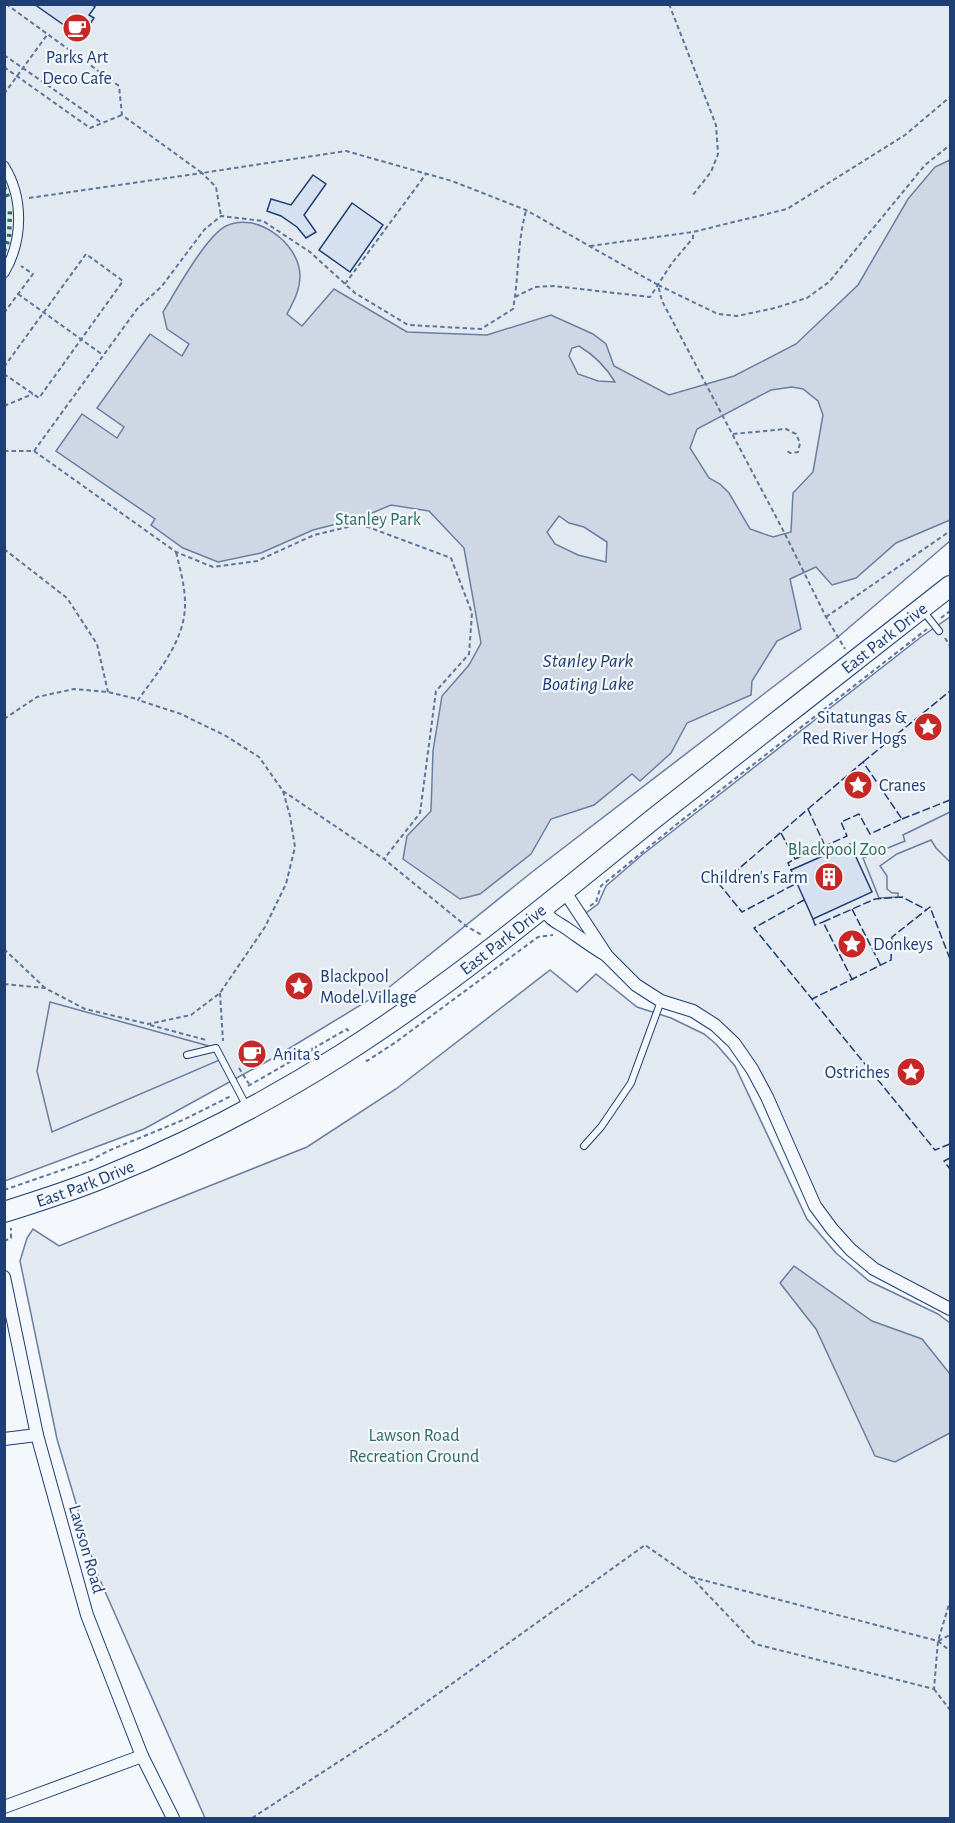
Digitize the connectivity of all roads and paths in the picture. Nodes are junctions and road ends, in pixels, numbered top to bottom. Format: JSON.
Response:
{"nodes":[{"id":1,"x":6,"y":4,"type":"edge"},
{"id":2,"x":15,"y":4,"type":"edge"},
{"id":3,"x":669,"y":4,"type":"edge"},
{"id":4,"x":12,"y":9,"type":"junction"},
{"id":5,"x":47,"y":35,"type":"junction"},
{"id":6,"x":4,"y":55,"type":"edge"},
{"id":7,"x":4,"y":67,"type":"edge"},
{"id":8,"x":23,"y":68,"type":"junction"},
{"id":9,"x":17,"y":76,"type":"junction"},
{"id":10,"x":4,"y":94,"type":"edge"},
{"id":11,"x":951,"y":96,"type":"edge"},
{"id":12,"x":4,"y":107,"type":"edge"},
{"id":13,"x":4,"y":113,"type":"edge"},
{"id":14,"x":122,"y":115,"type":"junction"},
{"id":15,"x":102,"y":123,"type":"junction"},
{"id":16,"x":951,"y":145,"type":"edge"},
{"id":17,"x":4,"y":166,"type":"edge"},
{"id":18,"x":202,"y":173,"type":"junction"},
{"id":19,"x":426,"y":174,"type":"junction"},
{"id":20,"x":692,"y":196,"type":"dead end"},
{"id":21,"x":18,"y":201,"type":"junction"},
{"id":22,"x":526,"y":210,"type":"junction"},
{"id":23,"x":221,"y":216,"type":"junction"},
{"id":24,"x":693,"y":232,"type":"junction"},
{"id":25,"x":590,"y":246,"type":"junction"},
{"id":26,"x":12,"y":259,"type":"junction"},
{"id":27,"x":4,"y":273,"type":"edge"},
{"id":28,"x":345,"y":284,"type":"junction"},
{"id":29,"x":658,"y":285,"type":"junction"},
{"id":30,"x":18,"y":294,"type":"junction"},
{"id":31,"x":515,"y":297,"type":"junction"},
{"id":32,"x":44,"y":312,"type":"junction"},
{"id":33,"x":4,"y":313,"type":"edge"},
{"id":34,"x":81,"y":339,"type":"junction"},
{"id":35,"x":103,"y":355,"type":"junction"},
{"id":36,"x":4,"y":367,"type":"edge"},
{"id":37,"x":4,"y":374,"type":"edge"},
{"id":38,"x":33,"y":394,"type":"junction"},
{"id":39,"x":4,"y":406,"type":"edge"},
{"id":40,"x":733,"y":434,"type":"junction"},
{"id":41,"x":786,"y":450,"type":"dead end"},
{"id":42,"x":4,"y":451,"type":"edge"},
{"id":43,"x":34,"y":451,"type":"junction"},
{"id":44,"x":951,"y":531,"type":"edge"},
{"id":45,"x":4,"y":549,"type":"edge"},
{"id":46,"x":176,"y":552,"type":"junction"},
{"id":47,"x":951,"y":586,"type":"edge"},
{"id":48,"x":921,"y":609,"type":"junction"},
{"id":49,"x":951,"y":611,"type":"edge"},
{"id":50,"x":826,"y":617,"type":"junction"},
{"id":51,"x":940,"y":619,"type":"dead end"},
{"id":52,"x":928,"y":628,"type":"dead end"},
{"id":53,"x":939,"y":631,"type":"dead end"},
{"id":54,"x":851,"y":656,"type":"junction"},
{"id":55,"x":108,"y":692,"type":"junction"},
{"id":56,"x":138,"y":700,"type":"junction"},
{"id":57,"x":4,"y":719,"type":"edge"},
{"id":58,"x":284,"y":791,"type":"junction"},
{"id":59,"x":384,"y":859,"type":"junction"},
{"id":60,"x":565,"y":892,"type":"junction"},
{"id":61,"x":543,"y":909,"type":"junction"},
{"id":62,"x":586,"y":910,"type":"dead end"},
{"id":63,"x":559,"y":931,"type":"dead end"},
{"id":64,"x":478,"y":932,"type":"dead end"},
{"id":65,"x":4,"y":949,"type":"edge"},
{"id":66,"x":607,"y":956,"type":"junction"},
{"id":67,"x":4,"y":984,"type":"edge"},
{"id":68,"x":45,"y":988,"type":"junction"},
{"id":69,"x":220,"y":993,"type":"junction"},
{"id":70,"x":661,"y":1001,"type":"junction"},
{"id":71,"x":148,"y":1024,"type":"junction"},
{"id":72,"x":347,"y":1029,"type":"dead end"},
{"id":73,"x":213,"y":1041,"type":"dead end"},
{"id":74,"x":223,"y":1044,"type":"dead end"},
{"id":75,"x":187,"y":1055,"type":"dead end"},
{"id":76,"x":367,"y":1061,"type":"dead end"},
{"id":77,"x":245,"y":1088,"type":"dead end"},
{"id":78,"x":231,"y":1096,"type":"dead end"},
{"id":79,"x":249,"y":1109,"type":"junction"},
{"id":80,"x":584,"y":1146,"type":"dead end"},
{"id":81,"x":4,"y":1190,"type":"edge"},
{"id":82,"x":4,"y":1212,"type":"edge"},
{"id":83,"x":11,"y":1238,"type":"dead end"},
{"id":84,"x":4,"y":1241,"type":"edge"},
{"id":85,"x":4,"y":1277,"type":"edge"},
{"id":86,"x":951,"y":1309,"type":"edge"},
{"id":87,"x":37,"y":1435,"type":"junction"},
{"id":88,"x":4,"y":1439,"type":"edge"},
{"id":89,"x":691,"y":1577,"type":"junction"},
{"id":90,"x":951,"y":1601,"type":"edge"},
{"id":91,"x":951,"y":1635,"type":"edge"},
{"id":92,"x":938,"y":1641,"type":"junction"},
{"id":93,"x":951,"y":1651,"type":"edge"},
{"id":94,"x":934,"y":1689,"type":"junction"},
{"id":95,"x":951,"y":1710,"type":"edge"},
{"id":96,"x":142,"y":1756,"type":"junction"},
{"id":97,"x":4,"y":1807,"type":"edge"},
{"id":98,"x":173,"y":1818,"type":"edge"},
{"id":99,"x":252,"y":1818,"type":"edge"}],
"edges":[{"from":1,"to":4,"type":"path"},
{"from":2,"to":4,"type":"path"},
{"from":3,"to":20,"type":"path"},
{"from":4,"to":5,"type":"path"},
{"from":5,"to":8,"type":"path"},
{"from":5,"to":14,"type":"path"},
{"from":6,"to":8,"type":"path"},
{"from":7,"to":9,"type":"path"},
{"from":8,"to":9,"type":"path"},
{"from":8,"to":15,"type":"path"},
{"from":9,"to":10,"type":"path"},
{"from":9,"to":15,"type":"path"},
{"from":11,"to":24,"type":"path"},
{"from":12,"to":13,"type":"path"},
{"from":14,"to":15,"type":"path"},
{"from":14,"to":18,"type":"path"},
{"from":16,"to":29,"type":"path"},
{"from":17,"to":21,"type":"street"},
{"from":18,"to":19,"type":"path"},
{"from":18,"to":21,"type":"path"},
{"from":18,"to":23,"type":"path"},
{"from":19,"to":22,"type":"path"},
{"from":19,"to":28,"type":"path"},
{"from":21,"to":26,"type":"street"},
{"from":22,"to":25,"type":"path"},
{"from":22,"to":31,"type":"path"},
{"from":23,"to":28,"type":"path"},
{"from":23,"to":35,"type":"path"},
{"from":24,"to":25,"type":"path"},
{"from":24,"to":29,"type":"path"},
{"from":25,"to":29,"type":"path"},
{"from":26,"to":27,"type":"street"},
{"from":26,"to":30,"type":"path"},
{"from":28,"to":31,"type":"path"},
{"from":29,"to":31,"type":"path"},
{"from":29,"to":40,"type":"path"},
{"from":30,"to":32,"type":"path"},
{"from":30,"to":33,"type":"path"},
{"from":32,"to":34,"type":"path"},
{"from":32,"to":34,"type":"path"},
{"from":32,"to":36,"type":"path"},
{"from":34,"to":35,"type":"path"},
{"from":34,"to":38,"type":"path"},
{"from":35,"to":43,"type":"path"},
{"from":37,"to":38,"type":"path"},
{"from":38,"to":39,"type":"path"},
{"from":40,"to":41,"type":"path"},
{"from":40,"to":50,"type":"path"},
{"from":42,"to":43,"type":"path"},
{"from":43,"to":46,"type":"path"},
{"from":44,"to":50,"type":"path"},
{"from":45,"to":55,"type":"path"},
{"from":46,"to":56,"type":"path"},
{"from":46,"to":59,"type":"path"},
{"from":47,"to":48,"type":"main road","name":"East Park Drive"},
{"from":48,"to":53,"type":"lane"},
{"from":48,"to":54,"type":"main road","name":"East Park Drive"},
{"from":49,"to":51,"type":"path","name":"East Park Drive"},
{"from":50,"to":54,"type":"path"},
{"from":52,"to":62,"type":"path","name":"East Park Drive"},
{"from":54,"to":60,"type":"main road","name":"East Park Drive"},
{"from":55,"to":56,"type":"path"},
{"from":55,"to":57,"type":"path"},
{"from":56,"to":58,"type":"path"},
{"from":58,"to":59,"type":"path"},
{"from":58,"to":69,"type":"path"},
{"from":59,"to":64,"type":"path"},
{"from":60,"to":61,"type":"main road","name":"East Park Drive"},
{"from":60,"to":66,"type":"street"},
{"from":61,"to":66,"type":"street"},
{"from":61,"to":79,"type":"main road","name":"East Park Drive"},
{"from":63,"to":76,"type":"path","name":"East Park Drive"},
{"from":65,"to":68,"type":"path"},
{"from":66,"to":70,"type":"street"},
{"from":67,"to":68,"type":"path"},
{"from":68,"to":71,"type":"path"},
{"from":69,"to":71,"type":"path"},
{"from":69,"to":74,"type":"path"},
{"from":70,"to":80,"type":"lane"},
{"from":70,"to":86,"type":"street"},
{"from":71,"to":73,"type":"path"},
{"from":72,"to":77,"type":"path"},
{"from":75,"to":79,"type":"lane"},
{"from":78,"to":81,"type":"path","name":"East Park Drive"},
{"from":79,"to":82,"type":"main road","name":"East Park Drive"},
{"from":83,"to":84,"type":"path"},
{"from":85,"to":87,"type":"street","name":"Lawson Road"},
{"from":87,"to":88,"type":"street"},
{"from":87,"to":96,"type":"street","name":"Lawson Road"},
{"from":89,"to":92,"type":"path"},
{"from":89,"to":94,"type":"path"},
{"from":89,"to":99,"type":"path"},
{"from":90,"to":92,"type":"path"},
{"from":91,"to":92,"type":"path"},
{"from":92,"to":93,"type":"path"},
{"from":92,"to":94,"type":"path"},
{"from":94,"to":95,"type":"path"},
{"from":96,"to":97,"type":"street"},
{"from":96,"to":98,"type":"street","name":"Lawson Road"}]}
